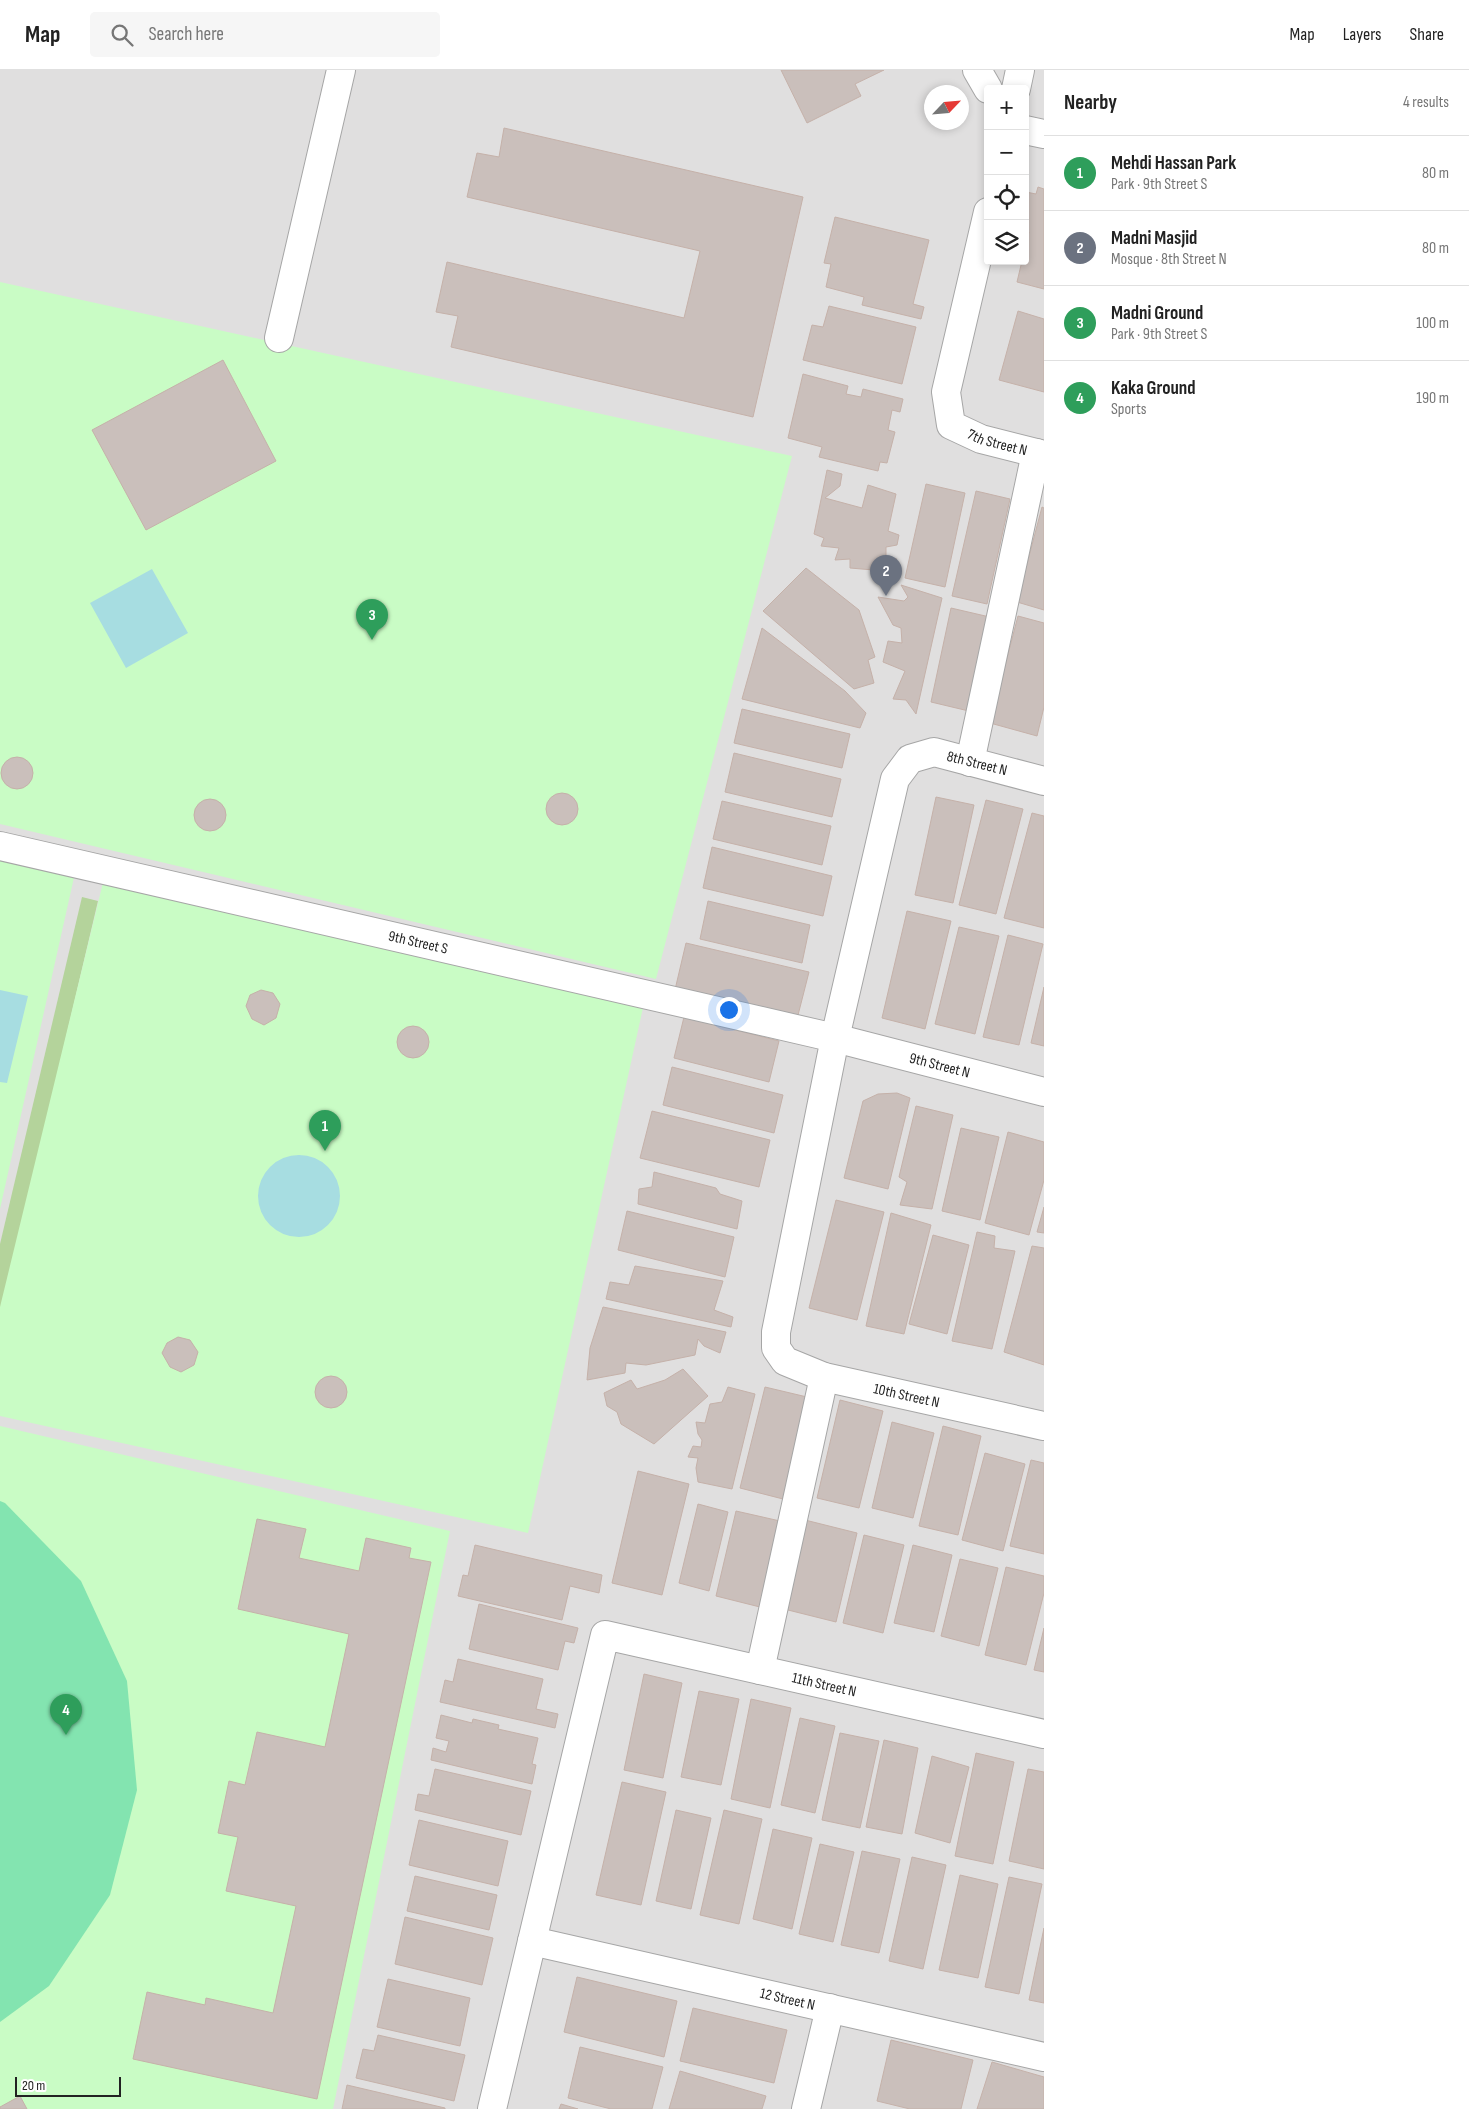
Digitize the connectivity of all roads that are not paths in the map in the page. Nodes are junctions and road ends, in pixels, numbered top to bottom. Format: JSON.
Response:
{"nodes":[{"id":1,"x":341,"y":70,"type":"edge"},
{"id":2,"x":977,"y":70,"type":"edge"},
{"id":3,"x":1020,"y":70,"type":"edge"},
{"id":4,"x":986,"y":85,"type":"edge"},
{"id":5,"x":1017,"y":85,"type":"edge"},
{"id":6,"x":1029,"y":131,"type":"edge"},
{"id":7,"x":1044,"y":134,"type":"edge"},
{"id":8,"x":986,"y":220,"type":"edge"},
{"id":9,"x":279,"y":338,"type":"dead end"},
{"id":10,"x":1040,"y":454,"type":"edge"},
{"id":11,"x":970,"y":762,"type":"junction"},
{"id":12,"x":1044,"y":781,"type":"edge"},
{"id":13,"x":0,"y":846,"type":"edge"},
{"id":14,"x":835,"y":1038,"type":"junction"},
{"id":15,"x":1044,"y":1092,"type":"edge"},
{"id":16,"x":824,"y":1377,"type":"junction"},
{"id":17,"x":1044,"y":1426,"type":"edge"},
{"id":18,"x":760,"y":1670,"type":"junction"},
{"id":19,"x":1044,"y":1734,"type":"edge"},
{"id":20,"x":532,"y":1941,"type":"junction"},
{"id":21,"x":830,"y":2008,"type":"junction"},
{"id":22,"x":1044,"y":2057,"type":"edge"},
{"id":23,"x":492,"y":2109,"type":"edge"},
{"id":24,"x":806,"y":2109,"type":"edge"}],
"edges":[{"from":1,"to":9,"type":"street"},
{"from":2,"to":4,"type":"street"},
{"from":3,"to":5,"type":"street"},
{"from":6,"to":7,"type":"street"},
{"from":8,"to":10,"type":"street","name":"7th Street N"},
{"from":10,"to":11,"type":"street"},
{"from":11,"to":12,"type":"street","name":"8th Street N"},
{"from":11,"to":14,"type":"street","name":"8th Street N"},
{"from":13,"to":14,"type":"street","name":"9th Street S"},
{"from":14,"to":15,"type":"street","name":"9th Street N"},
{"from":14,"to":16,"type":"street","name":"10th Street N"},
{"from":16,"to":17,"type":"street","name":"10th Street N"},
{"from":16,"to":18,"type":"street"},
{"from":18,"to":19,"type":"street","name":"11th Street N"},
{"from":18,"to":20,"type":"street","name":"11th Street N"},
{"from":20,"to":21,"type":"street","name":"12 Street N"},
{"from":20,"to":23,"type":"street"},
{"from":21,"to":22,"type":"street","name":"12 Street N"},
{"from":21,"to":24,"type":"street"}]}
